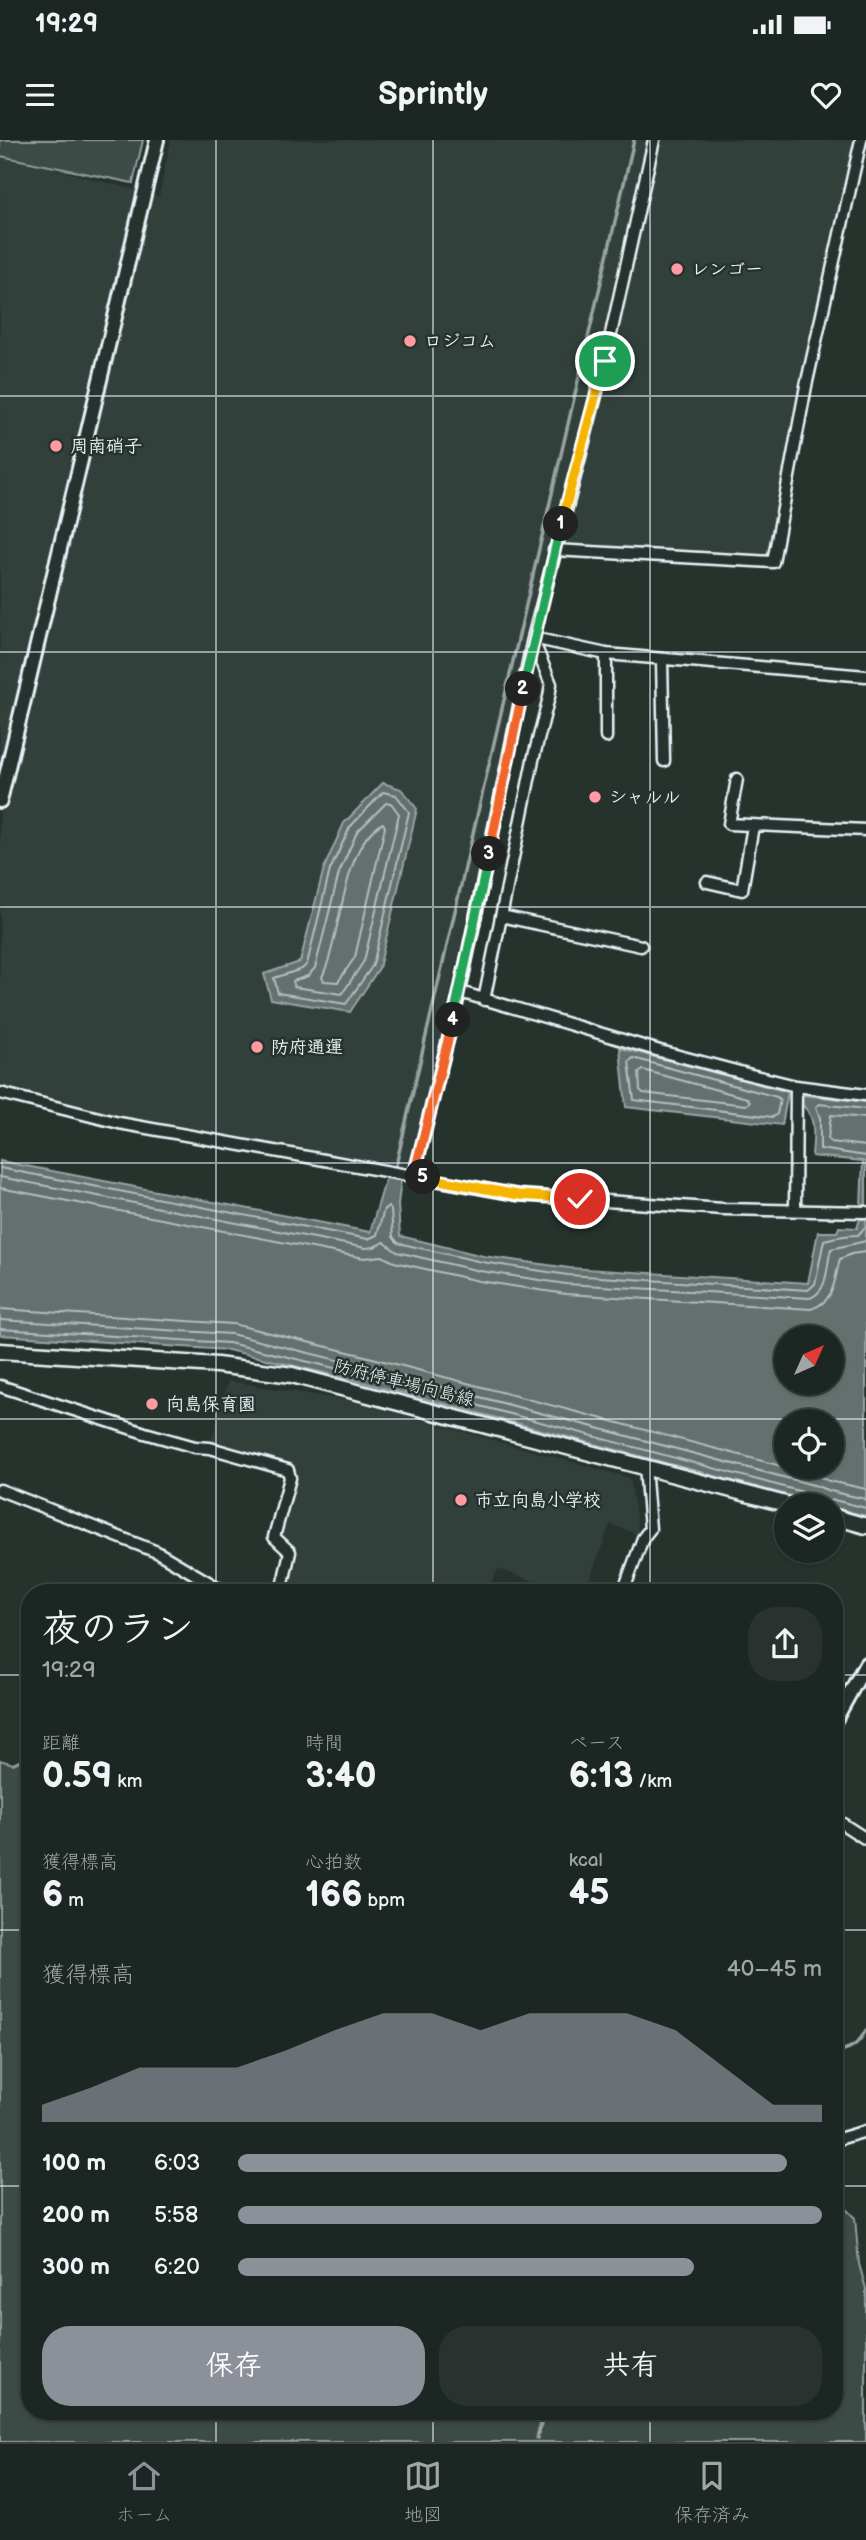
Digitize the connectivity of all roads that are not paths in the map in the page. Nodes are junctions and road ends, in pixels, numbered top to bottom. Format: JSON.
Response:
{"nodes":[{"id":1,"x":157,"y":140,"type":"edge"},
{"id":2,"x":654,"y":140,"type":"edge"},
{"id":3,"x":861,"y":140,"type":"edge"},
{"id":4,"x":554,"y":550,"type":"junction"},
{"id":5,"x":533,"y":638,"type":"junction"},
{"id":6,"x":606,"y":654,"type":"junction"},
{"id":7,"x":662,"y":659,"type":"junction"},
{"id":8,"x":866,"y":676,"type":"edge"},
{"id":9,"x":606,"y":737,"type":"dead end"},
{"id":10,"x":664,"y":761,"type":"dead end"},
{"id":11,"x":737,"y":779,"type":"dead end"},
{"id":12,"x":0,"y":801,"type":"edge"},
{"id":13,"x":753,"y":826,"type":"junction"},
{"id":14,"x":866,"y":831,"type":"edge"},
{"id":15,"x":707,"y":882,"type":"dead end"},
{"id":16,"x":501,"y":916,"type":"junction"},
{"id":17,"x":641,"y":946,"type":"dead end"},
{"id":18,"x":460,"y":992,"type":"junction"},
{"id":19,"x":484,"y":1000,"type":"junction"},
{"id":20,"x":796,"y":1086,"type":"junction"},
{"id":21,"x":0,"y":1093,"type":"edge"},
{"id":22,"x":866,"y":1095,"type":"edge"},
{"id":23,"x":414,"y":1175,"type":"junction"},
{"id":24,"x":795,"y":1209,"type":"junction"},
{"id":25,"x":866,"y":1212,"type":"edge"},
{"id":26,"x":0,"y":1351,"type":"edge"},
{"id":27,"x":0,"y":1385,"type":"edge"},
{"id":28,"x":645,"y":1466,"type":"junction"},
{"id":29,"x":0,"y":1490,"type":"edge"},
{"id":30,"x":774,"y":1501,"type":"edge"},
{"id":31,"x":844,"y":1520,"type":"edge"},
{"id":32,"x":866,"y":1526,"type":"edge"},
{"id":33,"x":211,"y":1584,"type":"edge"},
{"id":34,"x":283,"y":1584,"type":"edge"},
{"id":35,"x":627,"y":1584,"type":"edge"},
{"id":36,"x":866,"y":1664,"type":"edge"},
{"id":37,"x":843,"y":1706,"type":"edge"},
{"id":38,"x":843,"y":1824,"type":"edge"},
{"id":39,"x":866,"y":1839,"type":"edge"},
{"id":40,"x":866,"y":2131,"type":"edge"},
{"id":41,"x":843,"y":2138,"type":"edge"}],
"edges":[{"from":1,"to":12,"type":"street"},
{"from":2,"to":4,"type":"street"},
{"from":3,"to":4,"type":"street"},
{"from":4,"to":5,"type":"street"},
{"from":5,"to":6,"type":"street"},
{"from":5,"to":16,"type":"street"},
{"from":5,"to":18,"type":"street"},
{"from":6,"to":7,"type":"street"},
{"from":6,"to":9,"type":"street"},
{"from":7,"to":8,"type":"street"},
{"from":7,"to":10,"type":"street"},
{"from":11,"to":13,"type":"street"},
{"from":13,"to":14,"type":"street"},
{"from":13,"to":15,"type":"street"},
{"from":16,"to":17,"type":"street"},
{"from":16,"to":19,"type":"street"},
{"from":18,"to":19,"type":"street"},
{"from":18,"to":23,"type":"street"},
{"from":19,"to":20,"type":"street"},
{"from":20,"to":22,"type":"street"},
{"from":20,"to":24,"type":"street"},
{"from":21,"to":23,"type":"street"},
{"from":23,"to":24,"type":"street"},
{"from":24,"to":25,"type":"street"},
{"from":26,"to":28,"type":"main road","name":"防府停車場向島線"},
{"from":27,"to":34,"type":"street"},
{"from":28,"to":30,"type":"main road","name":"防府停車場向島線"},
{"from":28,"to":35,"type":"street"},
{"from":29,"to":33,"type":"street"},
{"from":31,"to":32,"type":"main road"},
{"from":36,"to":37,"type":"street"},
{"from":38,"to":39,"type":"street"},
{"from":40,"to":41,"type":"street"}]}
